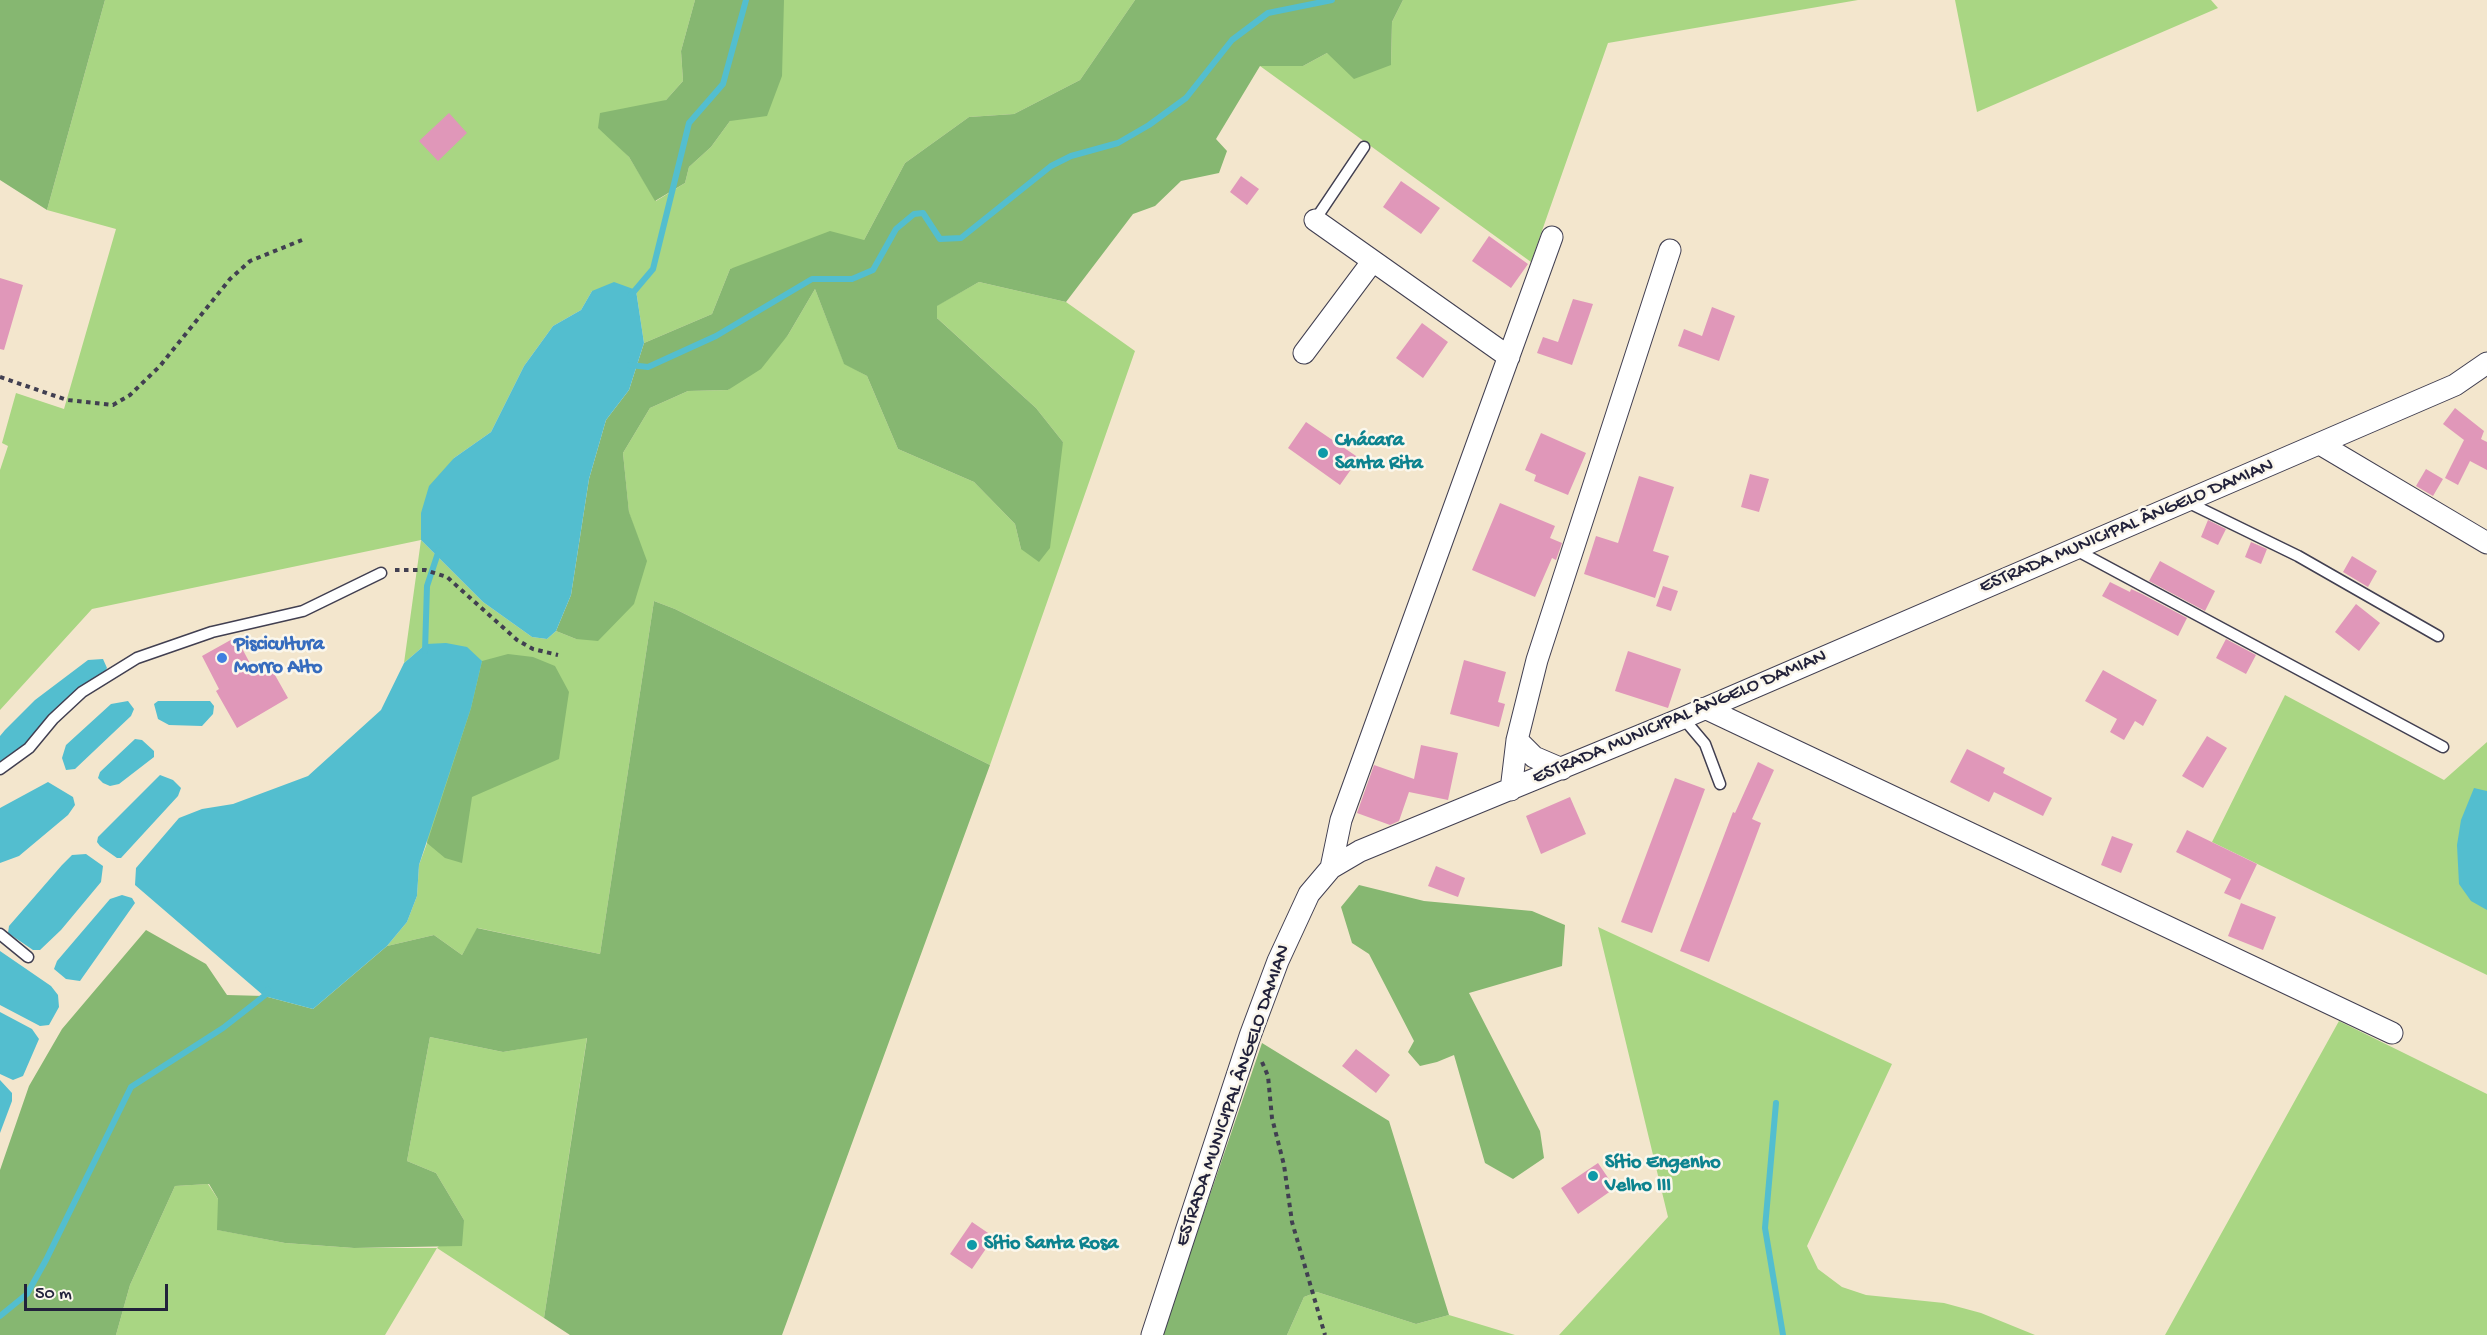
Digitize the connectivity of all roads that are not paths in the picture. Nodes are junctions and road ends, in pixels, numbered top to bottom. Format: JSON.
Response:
{"nodes":[{"id":1,"x":1364,"y":147,"type":"dead end"},
{"id":2,"x":1315,"y":220,"type":"joint"},
{"id":3,"x":1552,"y":237,"type":"dead end"},
{"id":4,"x":1670,"y":250,"type":"dead end"},
{"id":5,"x":1372,"y":262,"type":"junction"},
{"id":6,"x":1304,"y":353,"type":"dead end"},
{"id":7,"x":1509,"y":357,"type":"junction"},
{"id":8,"x":2487,"y":363,"type":"edge"},
{"id":9,"x":2320,"y":444,"type":"junction"},
{"id":10,"x":2185,"y":501,"type":"junction"},
{"id":11,"x":2487,"y":543,"type":"edge"},
{"id":12,"x":2076,"y":550,"type":"junction"},
{"id":13,"x":381,"y":573,"type":"road end"},
{"id":14,"x":2438,"y":636,"type":"dead end"},
{"id":15,"x":1705,"y":708,"type":"junction"},
{"id":16,"x":1683,"y":718,"type":"junction"},
{"id":17,"x":1517,"y":740,"type":"junction"},
{"id":18,"x":2443,"y":747,"type":"dead end"},
{"id":19,"x":0,"y":769,"type":"edge"},
{"id":20,"x":1562,"y":769,"type":"junction"},
{"id":21,"x":1720,"y":784,"type":"dead end"},
{"id":22,"x":1511,"y":790,"type":"junction"},
{"id":23,"x":1331,"y":868,"type":"junction"},
{"id":24,"x":0,"y":934,"type":"edge"},
{"id":25,"x":27,"y":957,"type":"dead end"},
{"id":26,"x":2392,"y":1033,"type":"dead end"},
{"id":27,"x":1152,"y":1335,"type":"edge"}],
"edges":[{"from":1,"to":2,"type":"lane"},
{"from":2,"to":5,"type":"street"},
{"from":3,"to":7,"type":"street"},
{"from":4,"to":17,"type":"street"},
{"from":5,"to":6,"type":"street"},
{"from":5,"to":7,"type":"street"},
{"from":7,"to":23,"type":"street"},
{"from":8,"to":9,"type":"street","name":"ESTRADA MUNICIPAL ÂNGELO DAMIAN"},
{"from":9,"to":10,"type":"street","name":"ESTRADA MUNICIPAL ÂNGELO DAMIAN"},
{"from":9,"to":11,"type":"street"},
{"from":10,"to":12,"type":"street","name":"ESTRADA MUNICIPAL ÂNGELO DAMIAN"},
{"from":10,"to":14,"type":"lane"},
{"from":12,"to":15,"type":"street","name":"ESTRADA MUNICIPAL ÂNGELO DAMIAN"},
{"from":12,"to":18,"type":"lane"},
{"from":13,"to":19,"type":"lane"},
{"from":15,"to":16,"type":"street","name":"ESTRADA MUNICIPAL ÂNGELO DAMIAN"},
{"from":15,"to":26,"type":"street"},
{"from":16,"to":20,"type":"street","name":"ESTRADA MUNICIPAL ÂNGELO DAMIAN"},
{"from":16,"to":21,"type":"lane"},
{"from":17,"to":20,"type":"street"},
{"from":17,"to":22,"type":"street"},
{"from":20,"to":22,"type":"street","name":"ESTRADA MUNICIPAL ÂNGELO DAMIAN"},
{"from":22,"to":23,"type":"street","name":"ESTRADA MUNICIPAL ÂNGELO DAMIAN"},
{"from":23,"to":27,"type":"street","name":"ESTRADA MUNICIPAL ÂNGELO DAMIAN"},
{"from":24,"to":25,"type":"lane"}]}
